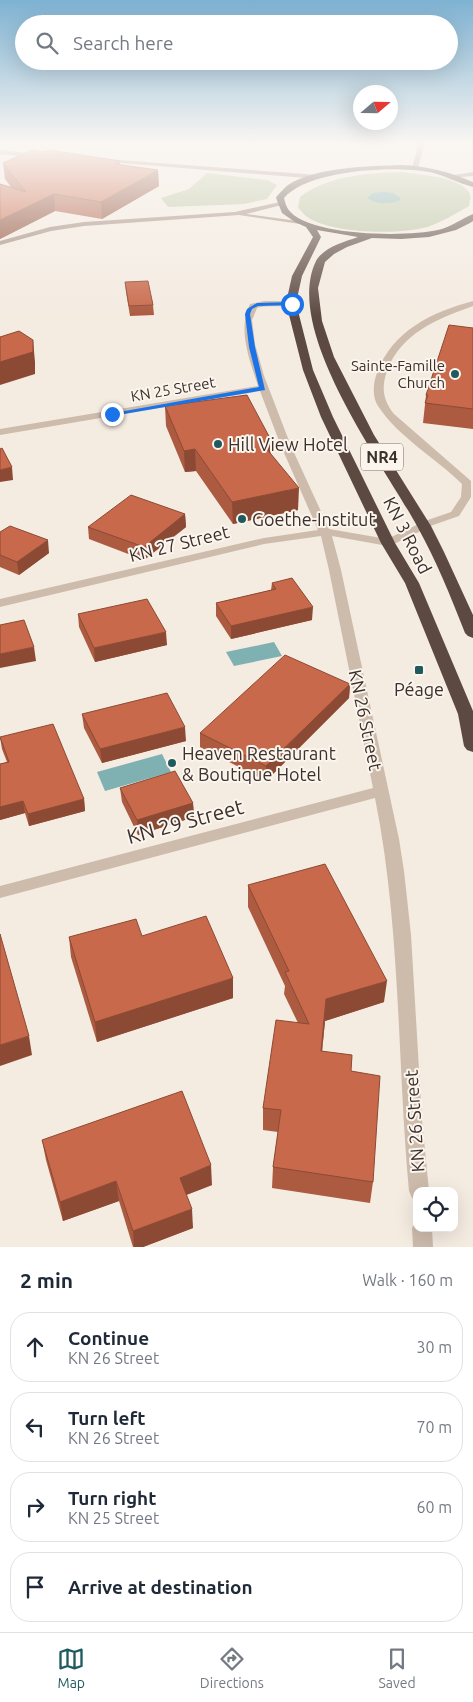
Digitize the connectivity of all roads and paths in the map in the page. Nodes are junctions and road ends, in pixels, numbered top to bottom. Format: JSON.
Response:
{"nodes":[{"id":1,"x":280,"y":200,"type":"edge"},
{"id":2,"x":280,"y":204,"type":"junction"},
{"id":3,"x":234,"y":214,"type":"junction"},
{"id":4,"x":473,"y":217,"type":"edge"},
{"id":5,"x":307,"y":225,"type":"junction"},
{"id":6,"x":372,"y":236,"type":"junction"},
{"id":7,"x":0,"y":243,"type":"edge"},
{"id":8,"x":473,"y":303,"type":"edge"},
{"id":9,"x":292,"y":304,"type":"junction"},
{"id":10,"x":262,"y":388,"type":"junction"},
{"id":11,"x":0,"y":432,"type":"edge"},
{"id":12,"x":424,"y":525,"type":"junction"},
{"id":13,"x":326,"y":532,"type":"junction"},
{"id":14,"x":388,"y":544,"type":"junction"},
{"id":15,"x":0,"y":603,"type":"edge"},
{"id":16,"x":473,"y":633,"type":"edge"},
{"id":17,"x":473,"y":746,"type":"edge"},
{"id":18,"x":381,"y":791,"type":"junction"},
{"id":19,"x":0,"y":892,"type":"edge"},
{"id":20,"x":419,"y":1187,"type":"edge"},
{"id":21,"x":422,"y":1232,"type":"edge"},
{"id":22,"x":423,"y":1247,"type":"edge"}],
"edges":[{"from":1,"to":2,"type":"highway"},
{"from":2,"to":3,"type":"main road"},
{"from":2,"to":5,"type":"highway"},
{"from":3,"to":5,"type":"main road"},
{"from":3,"to":7,"type":"main road"},
{"from":4,"to":6,"type":"highway"},
{"from":5,"to":6,"type":"highway"},
{"from":5,"to":9,"type":"highway","name":"KN 3 Road","number":"NR4"},
{"from":6,"to":12,"type":"highway","name":"KN 3 Road","number":"NR4"},
{"from":8,"to":12,"type":"street"},
{"from":9,"to":10,"type":"street","name":"KN 26 Street"},
{"from":9,"to":14,"type":"highway","name":"KN 3 Road","number":"NR4"},
{"from":10,"to":11,"type":"street","name":"KN 25 Street"},
{"from":10,"to":13,"type":"street","name":"KN 26 Street"},
{"from":12,"to":14,"type":"street"},
{"from":12,"to":16,"type":"highway","name":"KN 3 Road","number":"NR4"},
{"from":13,"to":14,"type":"street","name":"KN 27 Street"},
{"from":13,"to":15,"type":"street","name":"KN 27 Street"},
{"from":13,"to":18,"type":"street","name":"KN 26 Street"},
{"from":14,"to":17,"type":"highway","name":"KN 3 Road","number":"NR4"},
{"from":18,"to":19,"type":"street","name":"KN 29 Street"},
{"from":18,"to":20,"type":"street","name":"KN 26 Street"},
{"from":21,"to":22,"type":"street"}]}
